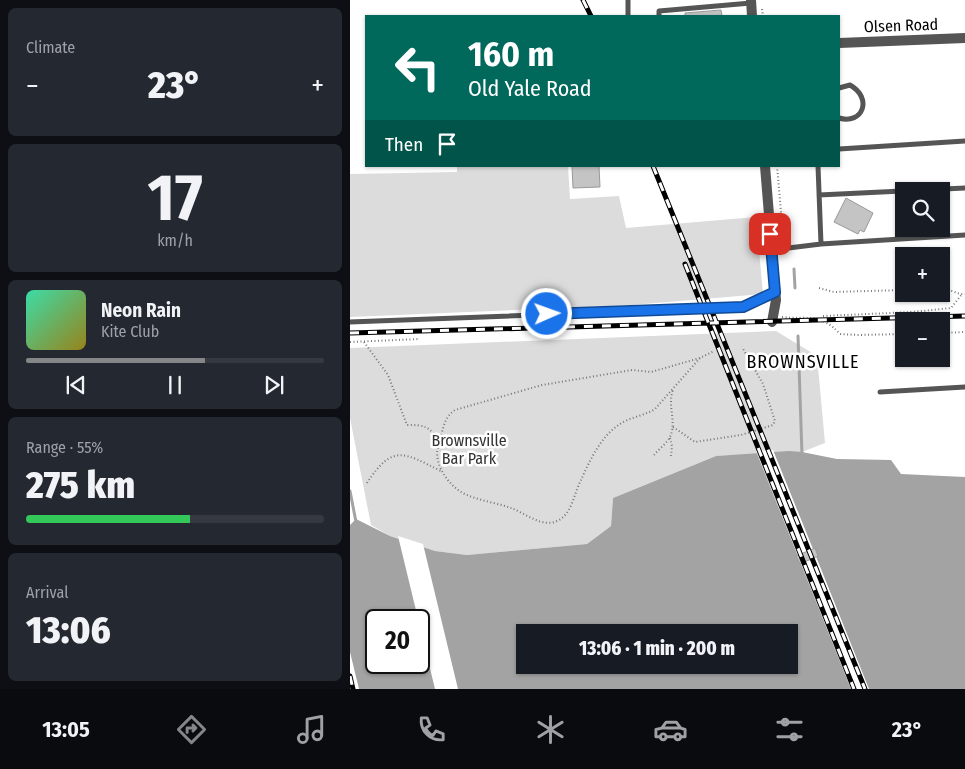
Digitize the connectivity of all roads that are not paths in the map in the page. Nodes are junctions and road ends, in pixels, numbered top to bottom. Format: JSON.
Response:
{"nodes":[{"id":1,"x":628,"y":0,"type":"edge"},
{"id":2,"x":751,"y":1,"type":"edge"},
{"id":3,"x":628,"y":15,"type":"edge"},
{"id":4,"x":659,"y":15,"type":"edge"},
{"id":5,"x":752,"y":15,"type":"edge"},
{"id":6,"x":965,"y":38,"type":"edge"},
{"id":7,"x":840,"y":43,"type":"edge"},
{"id":8,"x":840,"y":88,"type":"edge"},
{"id":9,"x":840,"y":118,"type":"edge"},
{"id":10,"x":965,"y":141,"type":"edge"},
{"id":11,"x":840,"y":149,"type":"edge"},
{"id":12,"x":765,"y":167,"type":"edge"},
{"id":13,"x":818,"y":167,"type":"edge"},
{"id":14,"x":965,"y":188,"type":"edge"},
{"id":15,"x":819,"y":195,"type":"junction"},
{"id":16,"x":965,"y":235,"type":"edge"},
{"id":17,"x":821,"y":244,"type":"junction"},
{"id":18,"x":772,"y":250,"type":"junction"},
{"id":19,"x":775,"y":292,"type":"junction"},
{"id":20,"x":772,"y":319,"type":"road end"},
{"id":21,"x":350,"y":322,"type":"edge"},
{"id":22,"x":965,"y":387,"type":"edge"},
{"id":23,"x":880,"y":392,"type":"dead end"}],
"edges":[{"from":1,"to":3,"type":"lane"},
{"from":2,"to":4,"type":"lane"},
{"from":2,"to":5,"type":"street"},
{"from":6,"to":7,"type":"street","name":"Olsen Road"},
{"from":8,"to":9,"type":"lane"},
{"from":10,"to":11,"type":"lane"},
{"from":12,"to":18,"type":"street"},
{"from":13,"to":15,"type":"lane"},
{"from":14,"to":15,"type":"lane"},
{"from":15,"to":17,"type":"lane"},
{"from":16,"to":17,"type":"lane"},
{"from":17,"to":18,"type":"lane"},
{"from":18,"to":19,"type":"street"},
{"from":19,"to":20,"type":"street"},
{"from":19,"to":21,"type":"lane"},
{"from":22,"to":23,"type":"lane"}]}
